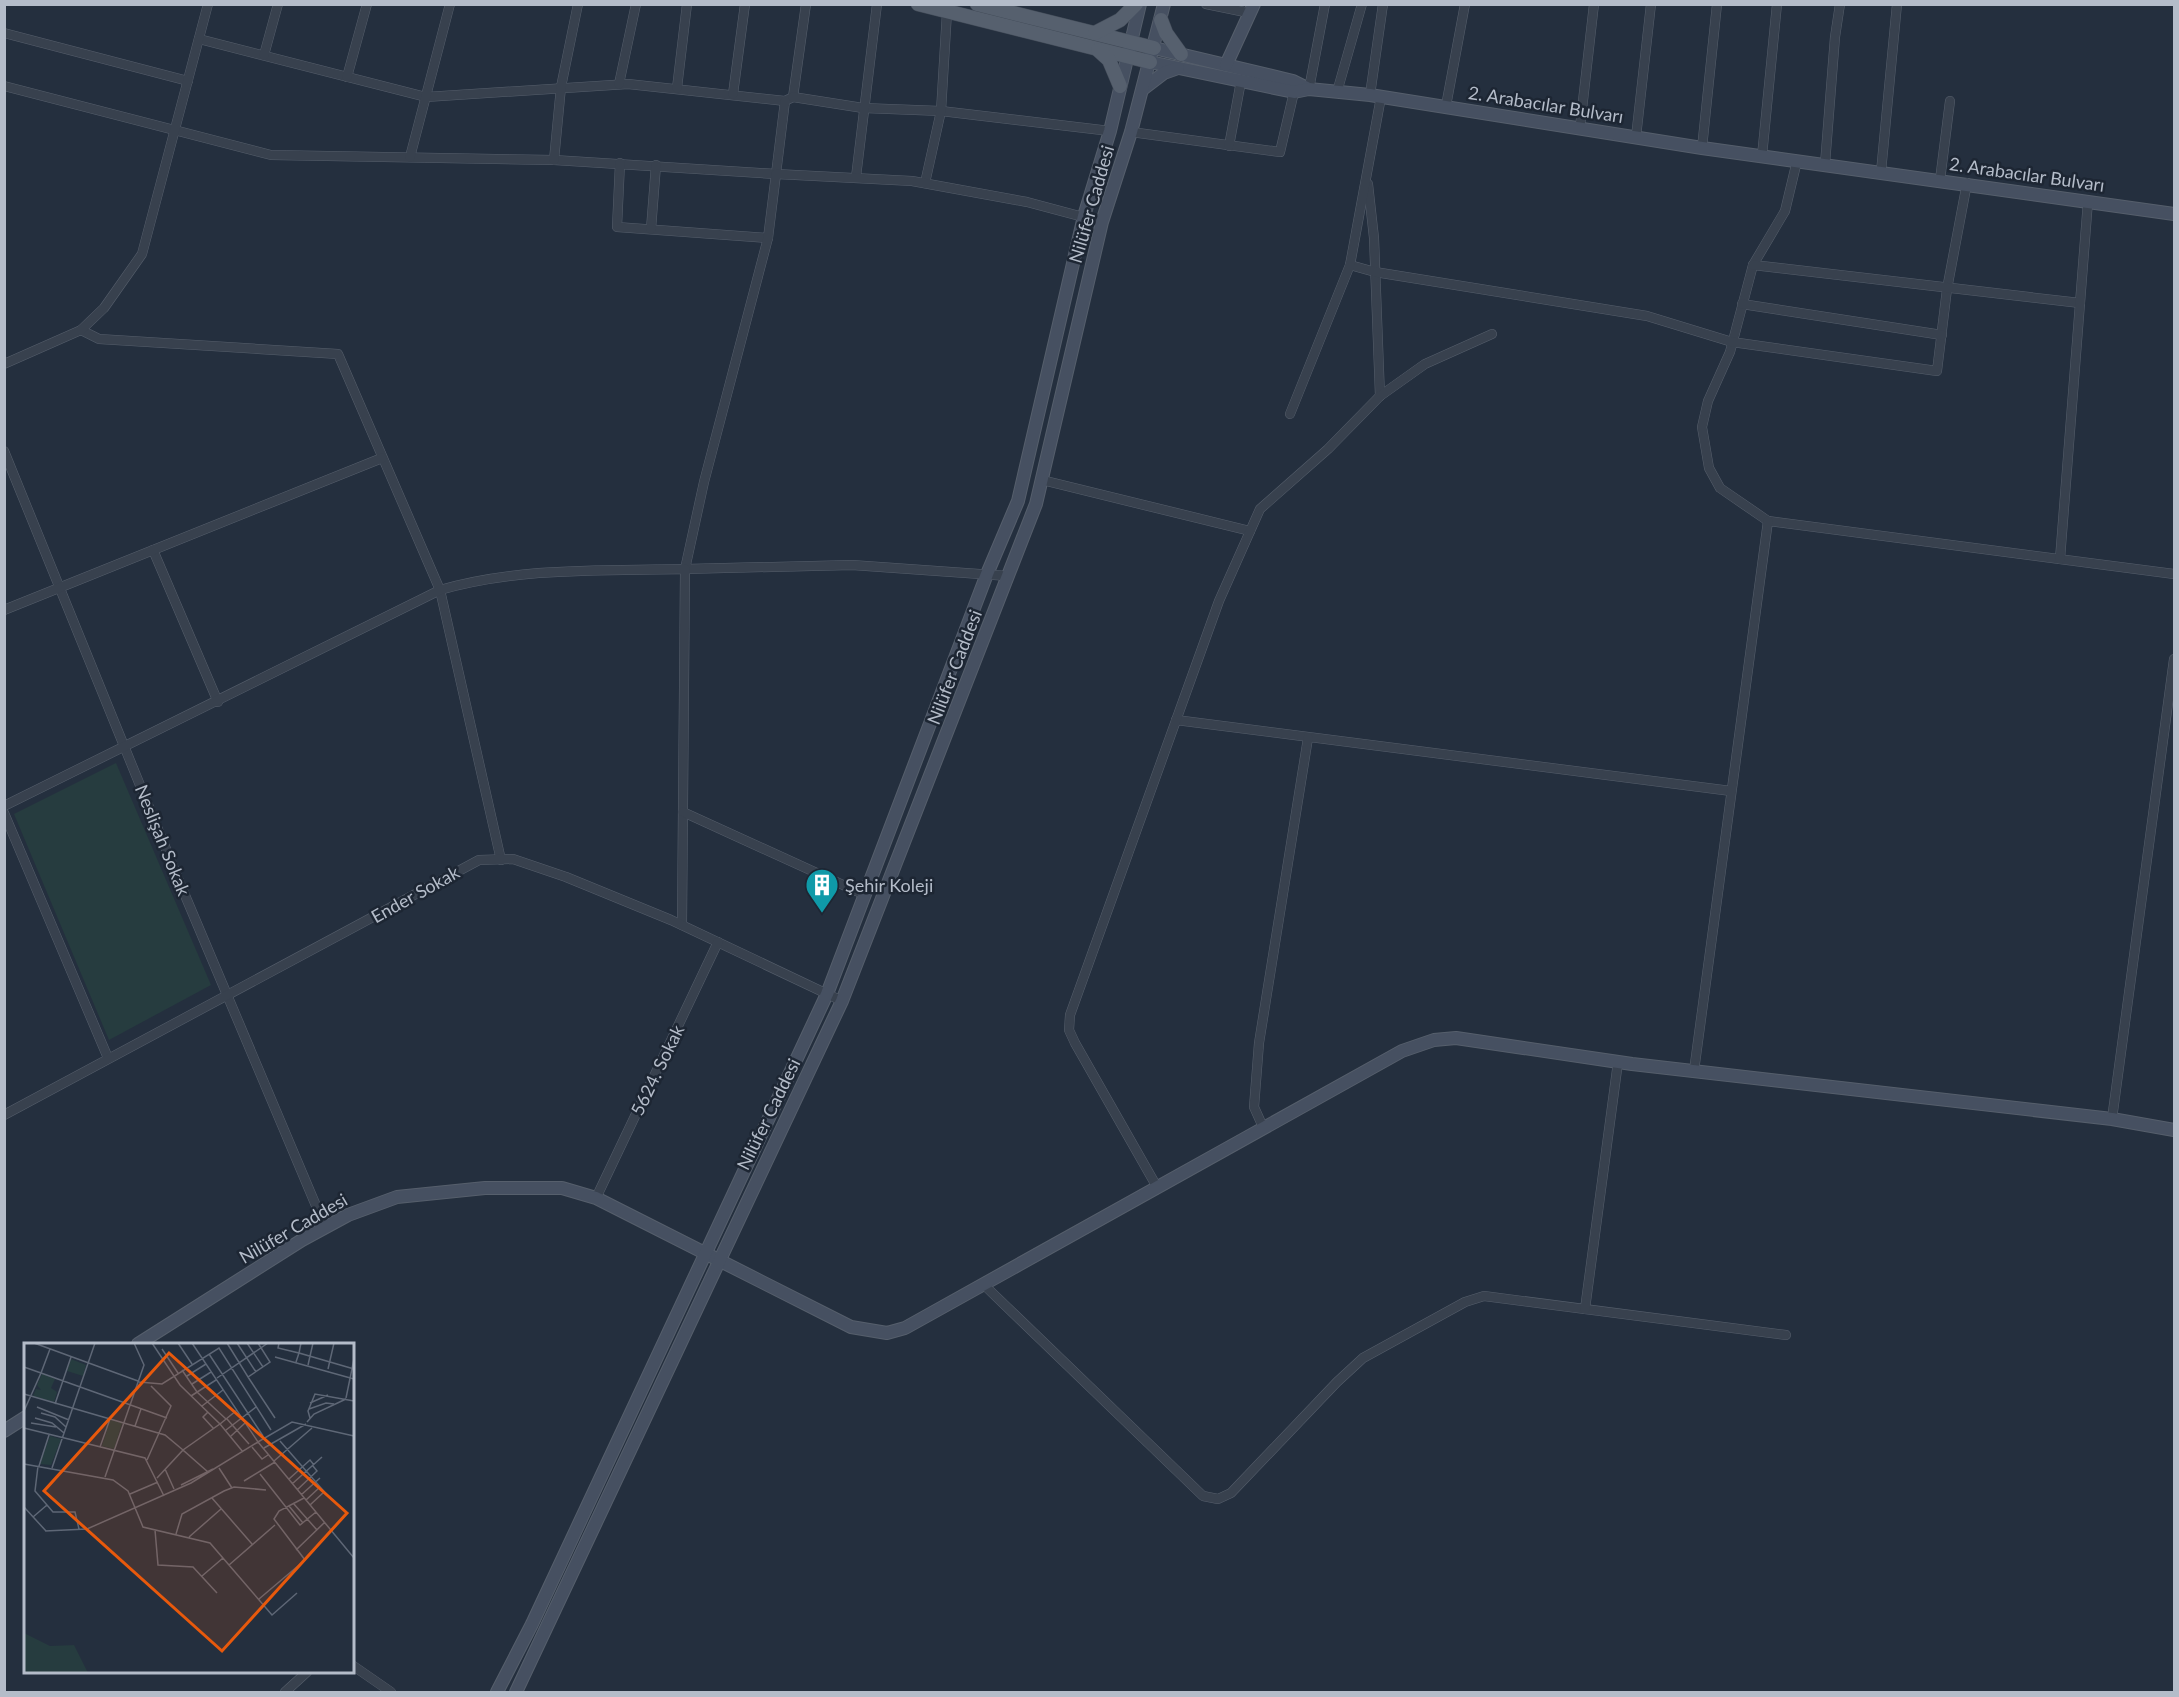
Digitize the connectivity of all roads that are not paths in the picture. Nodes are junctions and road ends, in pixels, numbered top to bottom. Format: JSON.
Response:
{"nodes":[{"id":1,"x":208,"y":4,"type":"edge"},
{"id":2,"x":278,"y":4,"type":"edge"},
{"id":3,"x":367,"y":4,"type":"edge"},
{"id":4,"x":450,"y":4,"type":"edge"},
{"id":5,"x":578,"y":4,"type":"edge"},
{"id":6,"x":687,"y":4,"type":"edge"},
{"id":7,"x":745,"y":4,"type":"edge"},
{"id":8,"x":806,"y":4,"type":"edge"},
{"id":9,"x":877,"y":4,"type":"edge"},
{"id":10,"x":918,"y":4,"type":"edge"},
{"id":11,"x":977,"y":4,"type":"edge"},
{"id":12,"x":1138,"y":4,"type":"edge"},
{"id":13,"x":1164,"y":4,"type":"edge"},
{"id":14,"x":1206,"y":4,"type":"edge"},
{"id":15,"x":1325,"y":4,"type":"edge"},
{"id":16,"x":1362,"y":4,"type":"edge"},
{"id":17,"x":1383,"y":4,"type":"edge"},
{"id":18,"x":1465,"y":4,"type":"edge"},
{"id":19,"x":1594,"y":4,"type":"edge"},
{"id":20,"x":1651,"y":4,"type":"edge"},
{"id":21,"x":1717,"y":4,"type":"edge"},
{"id":22,"x":1777,"y":4,"type":"edge"},
{"id":23,"x":1840,"y":4,"type":"edge"},
{"id":24,"x":1897,"y":4,"type":"edge"},
{"id":25,"x":634,"y":6,"type":"edge"},
{"id":26,"x":1252,"y":9,"type":"edge"},
{"id":27,"x":947,"y":12,"type":"junction"},
{"id":28,"x":1161,"y":20,"type":"junction"},
{"id":29,"x":4,"y":33,"type":"edge"},
{"id":30,"x":1095,"y":33,"type":"junction"},
{"id":31,"x":199,"y":39,"type":"junction"},
{"id":32,"x":1131,"y":41,"type":"junction"},
{"id":33,"x":1154,"y":48,"type":"junction"},
{"id":34,"x":1096,"y":49,"type":"junction"},
{"id":35,"x":264,"y":55,"type":"junction"},
{"id":36,"x":1127,"y":57,"type":"junction"},
{"id":37,"x":1180,"y":61,"type":"junction"},
{"id":38,"x":1149,"y":62,"type":"junction"},
{"id":39,"x":1226,"y":65,"type":"junction"},
{"id":40,"x":347,"y":77,"type":"junction"},
{"id":41,"x":188,"y":81,"type":"junction"},
{"id":42,"x":1241,"y":81,"type":"junction"},
{"id":43,"x":619,"y":84,"type":"junction"},
{"id":44,"x":4,"y":86,"type":"edge"},
{"id":45,"x":1120,"y":86,"type":"junction"},
{"id":46,"x":561,"y":87,"type":"junction"},
{"id":47,"x":677,"y":88,"type":"junction"},
{"id":48,"x":1309,"y":89,"type":"junction"},
{"id":49,"x":1142,"y":90,"type":"junction"},
{"id":50,"x":1294,"y":92,"type":"junction"},
{"id":51,"x":1337,"y":92,"type":"junction"},
{"id":52,"x":733,"y":94,"type":"junction"},
{"id":53,"x":1376,"y":96,"type":"junction"},
{"id":54,"x":426,"y":97,"type":"junction"},
{"id":55,"x":789,"y":99,"type":"junction"},
{"id":56,"x":1950,"y":101,"type":"dead end"},
{"id":57,"x":1446,"y":106,"type":"junction"},
{"id":58,"x":863,"y":108,"type":"junction"},
{"id":59,"x":941,"y":111,"type":"junction"},
{"id":60,"x":1580,"y":127,"type":"junction"},
{"id":61,"x":175,"y":130,"type":"junction"},
{"id":62,"x":1110,"y":131,"type":"junction"},
{"id":63,"x":1131,"y":132,"type":"junction"},
{"id":64,"x":1636,"y":137,"type":"junction"},
{"id":65,"x":1229,"y":146,"type":"junction"},
{"id":66,"x":1702,"y":148,"type":"junction"},
{"id":67,"x":1762,"y":156,"type":"junction"},
{"id":68,"x":410,"y":157,"type":"junction"},
{"id":69,"x":554,"y":160,"type":"junction"},
{"id":70,"x":1797,"y":161,"type":"junction"},
{"id":71,"x":620,"y":163,"type":"junction"},
{"id":72,"x":1825,"y":164,"type":"junction"},
{"id":73,"x":656,"y":165,"type":"junction"},
{"id":74,"x":1881,"y":172,"type":"junction"},
{"id":75,"x":1367,"y":173,"type":"junction"},
{"id":76,"x":776,"y":174,"type":"junction"},
{"id":77,"x":856,"y":177,"type":"junction"},
{"id":78,"x":1940,"y":180,"type":"junction"},
{"id":79,"x":925,"y":183,"type":"junction"},
{"id":80,"x":1967,"y":183,"type":"junction"},
{"id":81,"x":2088,"y":201,"type":"junction"},
{"id":82,"x":2175,"y":214,"type":"edge"},
{"id":83,"x":1084,"y":216,"type":"junction"},
{"id":84,"x":1102,"y":222,"type":"junction"},
{"id":85,"x":651,"y":229,"type":"junction"},
{"id":86,"x":768,"y":238,"type":"junction"},
{"id":87,"x":1350,"y":265,"type":"junction"},
{"id":88,"x":1753,"y":265,"type":"junction"},
{"id":89,"x":1375,"y":272,"type":"junction"},
{"id":90,"x":1947,"y":289,"type":"junction"},
{"id":91,"x":2080,"y":303,"type":"junction"},
{"id":92,"x":1742,"y":304,"type":"junction"},
{"id":93,"x":81,"y":330,"type":"junction"},
{"id":94,"x":1492,"y":334,"type":"dead end"},
{"id":95,"x":1942,"y":335,"type":"junction"},
{"id":96,"x":1732,"y":342,"type":"junction"},
{"id":97,"x":4,"y":364,"type":"edge"},
{"id":98,"x":1380,"y":396,"type":"junction"},
{"id":99,"x":1290,"y":414,"type":"dead end"},
{"id":100,"x":4,"y":451,"type":"edge"},
{"id":101,"x":382,"y":458,"type":"junction"},
{"id":102,"x":1042,"y":480,"type":"junction"},
{"id":103,"x":1767,"y":521,"type":"junction"},
{"id":104,"x":1250,"y":531,"type":"junction"},
{"id":105,"x":153,"y":550,"type":"junction"},
{"id":106,"x":2060,"y":559,"type":"junction"},
{"id":107,"x":685,"y":569,"type":"junction"},
{"id":108,"x":987,"y":574,"type":"junction"},
{"id":109,"x":2175,"y":574,"type":"edge"},
{"id":110,"x":1008,"y":576,"type":"junction"},
{"id":111,"x":60,"y":587,"type":"junction"},
{"id":112,"x":440,"y":591,"type":"junction"},
{"id":113,"x":4,"y":610,"type":"edge"},
{"id":114,"x":2175,"y":659,"type":"edge"},
{"id":115,"x":218,"y":702,"type":"junction"},
{"id":116,"x":1176,"y":720,"type":"junction"},
{"id":117,"x":1308,"y":738,"type":"junction"},
{"id":118,"x":126,"y":747,"type":"junction"},
{"id":119,"x":1731,"y":791,"type":"junction"},
{"id":120,"x":4,"y":806,"type":"edge"},
{"id":121,"x":683,"y":812,"type":"junction"},
{"id":122,"x":4,"y":813,"type":"edge"},
{"id":123,"x":501,"y":860,"type":"junction"},
{"id":124,"x":865,"y":896,"type":"junction"},
{"id":125,"x":682,"y":925,"type":"junction"},
{"id":126,"x":718,"y":942,"type":"junction"},
{"id":127,"x":227,"y":994,"type":"junction"},
{"id":128,"x":827,"y":994,"type":"junction"},
{"id":129,"x":842,"y":1001,"type":"junction"},
{"id":130,"x":108,"y":1058,"type":"junction"},
{"id":131,"x":1618,"y":1062,"type":"junction"},
{"id":132,"x":1694,"y":1071,"type":"junction"},
{"id":133,"x":4,"y":1115,"type":"edge"},
{"id":134,"x":2112,"y":1119,"type":"junction"},
{"id":135,"x":1263,"y":1126,"type":"junction"},
{"id":136,"x":2175,"y":1130,"type":"edge"},
{"id":137,"x":1157,"y":1187,"type":"junction"},
{"id":138,"x":596,"y":1198,"type":"junction"},
{"id":139,"x":325,"y":1227,"type":"junction"},
{"id":140,"x":706,"y":1254,"type":"junction"},
{"id":141,"x":718,"y":1260,"type":"junction"},
{"id":142,"x":983,"y":1284,"type":"junction"},
{"id":143,"x":1585,"y":1309,"type":"junction"},
{"id":144,"x":1786,"y":1335,"type":"dead end"},
{"id":145,"x":140,"y":1343,"type":"edge"},
{"id":146,"x":24,"y":1418,"type":"edge"},
{"id":147,"x":4,"y":1431,"type":"edge"},
{"id":148,"x":354,"y":1666,"type":"edge"},
{"id":149,"x":305,"y":1673,"type":"edge"},
{"id":150,"x":285,"y":1692,"type":"edge"},
{"id":151,"x":391,"y":1692,"type":"edge"},
{"id":152,"x":497,"y":1692,"type":"edge"},
{"id":153,"x":516,"y":1692,"type":"edge"}],
"edges":[{"from":1,"to":31,"type":"street"},
{"from":2,"to":35,"type":"street"},
{"from":3,"to":40,"type":"street"},
{"from":4,"to":54,"type":"street"},
{"from":5,"to":46,"type":"street"},
{"from":6,"to":47,"type":"street"},
{"from":7,"to":52,"type":"street"},
{"from":8,"to":55,"type":"street"},
{"from":9,"to":58,"type":"street"},
{"from":10,"to":27,"type":"main road","name":"2. Arabacılar Bulvarı"},
{"from":11,"to":30,"type":"main road"},
{"from":12,"to":30,"type":"main road"},
{"from":12,"to":32,"type":"street"},
{"from":13,"to":28,"type":"street","name":"Nilüfer Caddesi"},
{"from":14,"to":26,"type":"street"},
{"from":15,"to":48,"type":"street"},
{"from":16,"to":51,"type":"street"},
{"from":17,"to":53,"type":"street"},
{"from":18,"to":57,"type":"street"},
{"from":19,"to":60,"type":"street"},
{"from":20,"to":64,"type":"street"},
{"from":21,"to":66,"type":"street"},
{"from":22,"to":67,"type":"street"},
{"from":23,"to":72,"type":"street"},
{"from":24,"to":74,"type":"street"},
{"from":25,"to":43,"type":"street"},
{"from":26,"to":39,"type":"street"},
{"from":27,"to":34,"type":"main road","name":"2. Arabacılar Bulvarı"},
{"from":27,"to":59,"type":"street"},
{"from":28,"to":33,"type":"street","name":"Nilüfer Caddesi"},
{"from":28,"to":37,"type":"main road"},
{"from":29,"to":41,"type":"street"},
{"from":30,"to":32,"type":"main road"},
{"from":31,"to":35,"type":"street"},
{"from":31,"to":41,"type":"street"},
{"from":32,"to":33,"type":"main road"},
{"from":32,"to":36,"type":"street"},
{"from":33,"to":37,"type":"street"},
{"from":33,"to":38,"type":"street","name":"Nilüfer Caddesi"},
{"from":34,"to":36,"type":"main road","name":"2. Arabacılar Bulvarı"},
{"from":34,"to":45,"type":"main road"},
{"from":35,"to":40,"type":"street"},
{"from":36,"to":38,"type":"main road","name":"2. Arabacılar Bulvarı"},
{"from":36,"to":45,"type":"street"},
{"from":37,"to":38,"type":"street","name":"2. Arabacılar Bulvarı"},
{"from":37,"to":39,"type":"street"},
{"from":37,"to":42,"type":"street","name":"2. Arabacılar Bulvarı"},
{"from":37,"to":49,"type":"street"},
{"from":38,"to":49,"type":"street","name":"Nilüfer Caddesi"},
{"from":39,"to":48,"type":"street"},
{"from":40,"to":54,"type":"street"},
{"from":41,"to":61,"type":"street"},
{"from":42,"to":50,"type":"street","name":"2. Arabacılar Bulvarı"},
{"from":42,"to":65,"type":"street"},
{"from":43,"to":46,"type":"street"},
{"from":43,"to":47,"type":"street"},
{"from":44,"to":61,"type":"street"},
{"from":45,"to":62,"type":"street"},
{"from":46,"to":54,"type":"street"},
{"from":46,"to":69,"type":"street"},
{"from":47,"to":52,"type":"street"},
{"from":48,"to":50,"type":"street","name":"2. Arabacılar Bulvarı"},
{"from":48,"to":51,"type":"street","name":"2. Arabacılar Bulvarı"},
{"from":49,"to":63,"type":"street","name":"Nilüfer Caddesi"},
{"from":50,"to":65,"type":"street"},
{"from":51,"to":53,"type":"street","name":"2. Arabacılar Bulvarı"},
{"from":52,"to":55,"type":"street"},
{"from":53,"to":57,"type":"street","name":"2. Arabacılar Bulvarı"},
{"from":53,"to":75,"type":"street"},
{"from":54,"to":68,"type":"street"},
{"from":55,"to":58,"type":"street"},
{"from":55,"to":76,"type":"street"},
{"from":56,"to":78,"type":"street"},
{"from":57,"to":60,"type":"street","name":"2. Arabacılar Bulvarı"},
{"from":58,"to":59,"type":"street"},
{"from":58,"to":77,"type":"street"},
{"from":59,"to":62,"type":"street"},
{"from":59,"to":79,"type":"street"},
{"from":60,"to":64,"type":"street","name":"2. Arabacılar Bulvarı"},
{"from":61,"to":68,"type":"street"},
{"from":61,"to":93,"type":"street"},
{"from":62,"to":83,"type":"street"},
{"from":63,"to":65,"type":"street"},
{"from":63,"to":84,"type":"street","name":"Nilüfer Caddesi"},
{"from":64,"to":66,"type":"street","name":"2. Arabacılar Bulvarı"},
{"from":66,"to":67,"type":"street","name":"2. Arabacılar Bulvarı"},
{"from":67,"to":70,"type":"street","name":"2. Arabacılar Bulvarı"},
{"from":68,"to":69,"type":"street"},
{"from":69,"to":71,"type":"street"},
{"from":70,"to":72,"type":"street","name":"2. Arabacılar Bulvarı"},
{"from":70,"to":88,"type":"street"},
{"from":71,"to":73,"type":"street"},
{"from":71,"to":85,"type":"street"},
{"from":72,"to":74,"type":"street","name":"2. Arabacılar Bulvarı"},
{"from":73,"to":76,"type":"street"},
{"from":73,"to":85,"type":"street"},
{"from":74,"to":78,"type":"street","name":"2. Arabacılar Bulvarı"},
{"from":75,"to":87,"type":"street"},
{"from":75,"to":89,"type":"street"},
{"from":76,"to":77,"type":"street"},
{"from":76,"to":86,"type":"street"},
{"from":77,"to":79,"type":"street"},
{"from":78,"to":80,"type":"street","name":"2. Arabacılar Bulvarı"},
{"from":79,"to":83,"type":"street"},
{"from":80,"to":81,"type":"street","name":"2. Arabacılar Bulvarı"},
{"from":80,"to":90,"type":"street"},
{"from":81,"to":82,"type":"street","name":"2. Arabacılar Bulvarı"},
{"from":81,"to":91,"type":"street"},
{"from":83,"to":84,"type":"street"},
{"from":83,"to":108,"type":"street"},
{"from":84,"to":102,"type":"street","name":"Nilüfer Caddesi"},
{"from":85,"to":86,"type":"street"},
{"from":86,"to":107,"type":"street"},
{"from":87,"to":89,"type":"street"},
{"from":87,"to":99,"type":"street"},
{"from":88,"to":90,"type":"street"},
{"from":88,"to":92,"type":"street"},
{"from":89,"to":96,"type":"street"},
{"from":89,"to":98,"type":"street"},
{"from":90,"to":91,"type":"street"},
{"from":90,"to":95,"type":"street"},
{"from":91,"to":106,"type":"street"},
{"from":92,"to":95,"type":"street"},
{"from":92,"to":96,"type":"street"},
{"from":93,"to":97,"type":"street"},
{"from":93,"to":101,"type":"street"},
{"from":94,"to":98,"type":"street"},
{"from":95,"to":96,"type":"street"},
{"from":96,"to":103,"type":"street"},
{"from":98,"to":104,"type":"street"},
{"from":100,"to":111,"type":"street","name":"Neslişah Sokak"},
{"from":101,"to":105,"type":"street"},
{"from":101,"to":112,"type":"street"},
{"from":102,"to":104,"type":"street"},
{"from":102,"to":110,"type":"street","name":"Nilüfer Caddesi"},
{"from":103,"to":106,"type":"street"},
{"from":103,"to":119,"type":"street"},
{"from":104,"to":116,"type":"street"},
{"from":105,"to":111,"type":"street"},
{"from":105,"to":115,"type":"street"},
{"from":106,"to":109,"type":"street"},
{"from":107,"to":108,"type":"street"},
{"from":107,"to":112,"type":"street"},
{"from":107,"to":121,"type":"street"},
{"from":108,"to":110,"type":"street"},
{"from":108,"to":124,"type":"street"},
{"from":110,"to":129,"type":"street","name":"Nilüfer Caddesi"},
{"from":111,"to":113,"type":"street"},
{"from":111,"to":118,"type":"street","name":"Neslişah Sokak"},
{"from":112,"to":115,"type":"street"},
{"from":112,"to":123,"type":"street"},
{"from":114,"to":134,"type":"street"},
{"from":115,"to":118,"type":"street"},
{"from":116,"to":117,"type":"street"},
{"from":116,"to":137,"type":"street"},
{"from":117,"to":119,"type":"street"},
{"from":117,"to":135,"type":"street"},
{"from":118,"to":120,"type":"street"},
{"from":118,"to":127,"type":"street","name":"Neslişah Sokak"},
{"from":119,"to":132,"type":"street"},
{"from":121,"to":124,"type":"street"},
{"from":121,"to":125,"type":"street"},
{"from":122,"to":130,"type":"street"},
{"from":123,"to":125,"type":"street","name":"Ender Sokak"},
{"from":123,"to":127,"type":"street","name":"Ender Sokak"},
{"from":124,"to":128,"type":"street"},
{"from":125,"to":126,"type":"street","name":"Ender Sokak"},
{"from":126,"to":128,"type":"street","name":"Ender Sokak"},
{"from":126,"to":138,"type":"street","name":"5624. Sokak"},
{"from":127,"to":130,"type":"street","name":"Ender Sokak"},
{"from":127,"to":139,"type":"street","name":"Neslişah Sokak"},
{"from":128,"to":129,"type":"street","name":"Ender Sokak"},
{"from":128,"to":140,"type":"street"},
{"from":129,"to":141,"type":"street","name":"Nilüfer Caddesi"},
{"from":130,"to":133,"type":"street","name":"Ender Sokak"},
{"from":131,"to":132,"type":"street"},
{"from":131,"to":135,"type":"street"},
{"from":131,"to":143,"type":"street"},
{"from":132,"to":134,"type":"street"},
{"from":134,"to":136,"type":"street"},
{"from":135,"to":137,"type":"street"},
{"from":137,"to":142,"type":"street"},
{"from":138,"to":139,"type":"street","name":"Nilüfer Caddesi"},
{"from":138,"to":140,"type":"street","name":"Nilüfer Caddesi"},
{"from":139,"to":145,"type":"street","name":"Nilüfer Caddesi"},
{"from":140,"to":141,"type":"street","name":"Nilüfer Caddesi"},
{"from":140,"to":152,"type":"street"},
{"from":141,"to":142,"type":"street"},
{"from":141,"to":153,"type":"street","name":"Nilüfer Caddesi"},
{"from":142,"to":143,"type":"street"},
{"from":143,"to":144,"type":"street"},
{"from":146,"to":147,"type":"street"},
{"from":148,"to":151,"type":"street"},
{"from":149,"to":150,"type":"street"}]}
